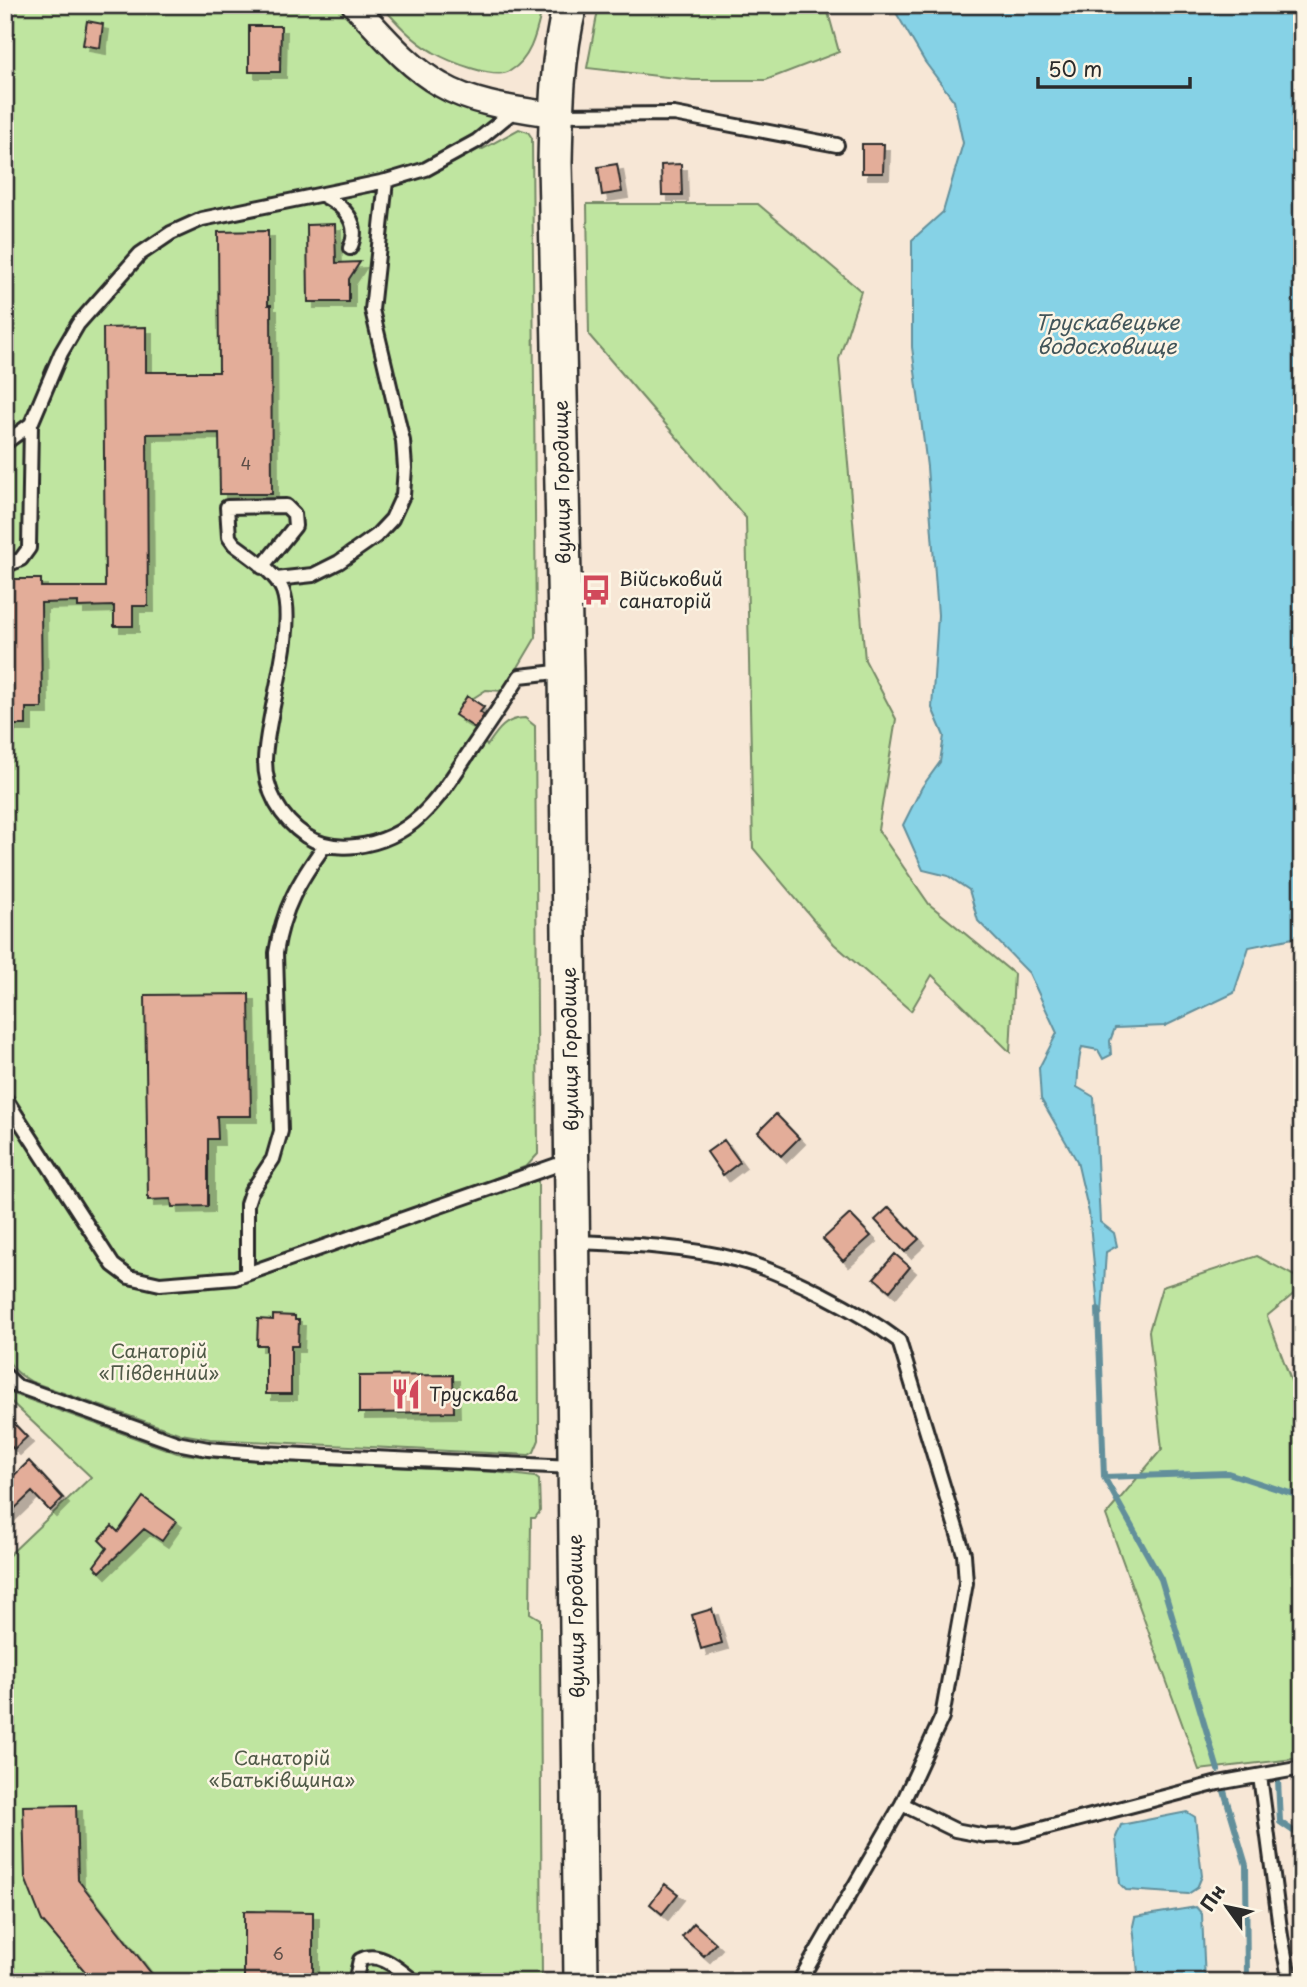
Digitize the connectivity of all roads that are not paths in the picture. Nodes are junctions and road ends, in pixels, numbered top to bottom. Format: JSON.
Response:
{"nodes":[{"id":1,"x":354,"y":5,"type":"edge"},
{"id":2,"x":570,"y":5,"type":"edge"},
{"id":3,"x":516,"y":109,"type":"junction"},
{"id":4,"x":556,"y":116,"type":"junction"},
{"id":5,"x":837,"y":145,"type":"dead end"},
{"id":6,"x":386,"y":181,"type":"junction"},
{"id":7,"x":322,"y":195,"type":"junction"},
{"id":8,"x":350,"y":248,"type":"dead end"},
{"id":9,"x":31,"y":424,"type":"junction"},
{"id":10,"x":5,"y":443,"type":"edge"},
{"id":11,"x":5,"y":566,"type":"edge"},
{"id":12,"x":261,"y":567,"type":"junction"},
{"id":13,"x":276,"y":579,"type":"junction"},
{"id":14,"x":566,"y":671,"type":"junction"},
{"id":15,"x":325,"y":845,"type":"junction"},
{"id":16,"x":5,"y":1098,"type":"edge"},
{"id":17,"x":571,"y":1160,"type":"junction"},
{"id":18,"x":573,"y":1242,"type":"junction"},
{"id":19,"x":247,"y":1274,"type":"junction"},
{"id":20,"x":5,"y":1375,"type":"edge"},
{"id":21,"x":573,"y":1467,"type":"junction"},
{"id":22,"x":1302,"y":1768,"type":"edge"},
{"id":23,"x":1260,"y":1776,"type":"junction"},
{"id":24,"x":902,"y":1804,"type":"junction"},
{"id":25,"x":355,"y":1982,"type":"edge"},
{"id":26,"x":415,"y":1982,"type":"edge"},
{"id":27,"x":581,"y":1982,"type":"edge"},
{"id":28,"x":799,"y":1982,"type":"edge"},
{"id":29,"x":1290,"y":1982,"type":"edge"}],
"edges":[{"from":1,"to":3,"type":"street"},
{"from":2,"to":4,"type":"street","name":"вулиця Городище"},
{"from":3,"to":4,"type":"street"},
{"from":3,"to":6,"type":"lane"},
{"from":4,"to":5,"type":"lane"},
{"from":4,"to":14,"type":"street","name":"вулиця Городище"},
{"from":6,"to":7,"type":"lane"},
{"from":6,"to":13,"type":"lane"},
{"from":7,"to":8,"type":"lane"},
{"from":7,"to":9,"type":"lane"},
{"from":9,"to":10,"type":"lane"},
{"from":9,"to":11,"type":"lane"},
{"from":12,"to":12,"type":"lane"},
{"from":12,"to":13,"type":"lane"},
{"from":13,"to":15,"type":"lane"},
{"from":14,"to":15,"type":"lane"},
{"from":14,"to":17,"type":"street","name":"вулиця Городище"},
{"from":15,"to":19,"type":"lane"},
{"from":16,"to":19,"type":"lane"},
{"from":17,"to":18,"type":"street","name":"вулиця Городище"},
{"from":17,"to":19,"type":"lane"},
{"from":18,"to":21,"type":"street","name":"вулиця Городище"},
{"from":18,"to":24,"type":"lane"},
{"from":20,"to":21,"type":"lane"},
{"from":21,"to":27,"type":"street","name":"вулиця Городище"},
{"from":22,"to":23,"type":"lane"},
{"from":23,"to":24,"type":"lane"},
{"from":23,"to":29,"type":"lane"},
{"from":24,"to":28,"type":"lane"},
{"from":25,"to":26,"type":"lane"}]}
